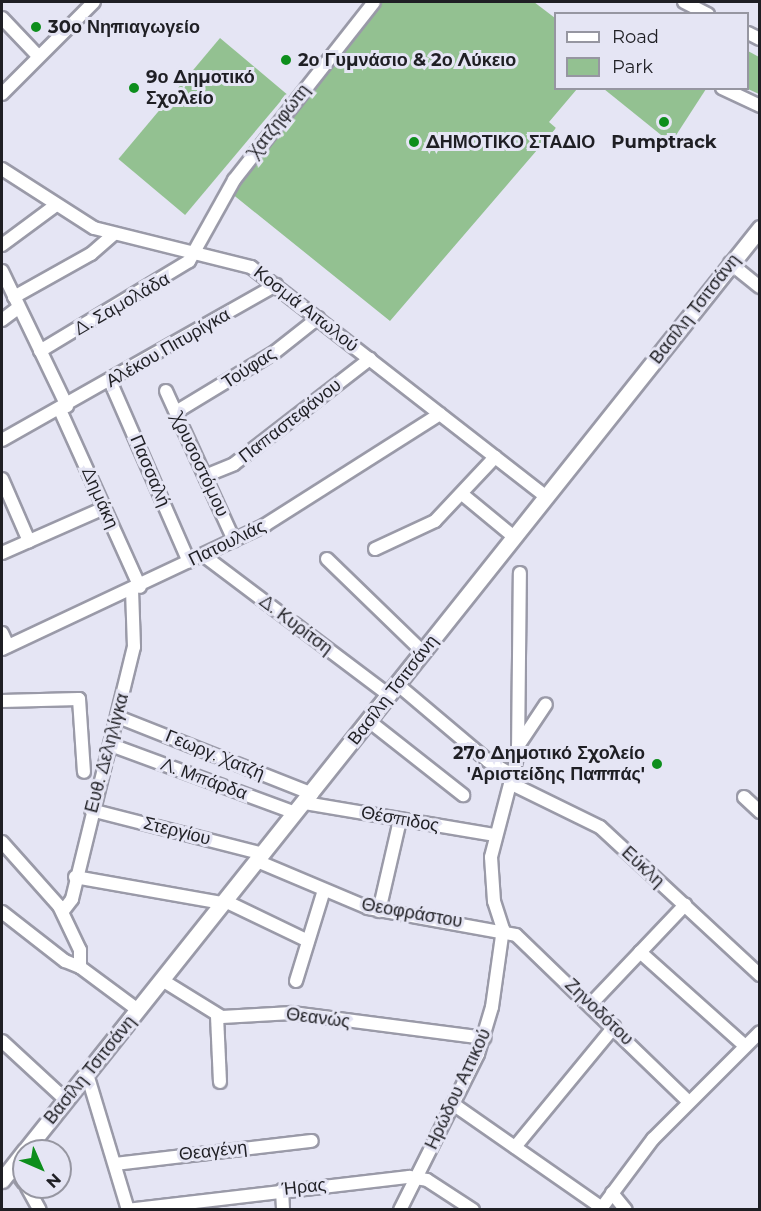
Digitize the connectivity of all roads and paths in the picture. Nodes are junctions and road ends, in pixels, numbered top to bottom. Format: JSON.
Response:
{"nodes":[{"id":1,"x":94,"y":2,"type":"edge"},
{"id":2,"x":374,"y":2,"type":"edge"},
{"id":3,"x":684,"y":2,"type":"edge"},
{"id":4,"x":704,"y":12,"type":"edge"},
{"id":5,"x":2,"y":18,"type":"edge"},
{"id":6,"x":38,"y":56,"type":"junction"},
{"id":7,"x":726,"y":90,"type":"edge"},
{"id":8,"x":2,"y":94,"type":"edge"},
{"id":9,"x":759,"y":106,"type":"edge"},
{"id":10,"x":2,"y":169,"type":"edge"},
{"id":11,"x":56,"y":205,"type":"junction"},
{"id":12,"x":759,"y":228,"type":"edge"},
{"id":13,"x":114,"y":234,"type":"junction"},
{"id":14,"x":2,"y":244,"type":"edge"},
{"id":15,"x":197,"y":249,"type":"junction"},
{"id":16,"x":730,"y":264,"type":"junction"},
{"id":17,"x":2,"y":271,"type":"edge"},
{"id":18,"x":276,"y":285,"type":"junction"},
{"id":19,"x":759,"y":287,"type":"edge"},
{"id":20,"x":16,"y":302,"type":"junction"},
{"id":21,"x":318,"y":318,"type":"junction"},
{"id":22,"x":2,"y":320,"type":"edge"},
{"id":23,"x":40,"y":351,"type":"junction"},
{"id":24,"x":370,"y":359,"type":"junction"},
{"id":25,"x":111,"y":381,"type":"junction"},
{"id":26,"x":166,"y":391,"type":"dead end"},
{"id":27,"x":63,"y":408,"type":"junction"},
{"id":28,"x":176,"y":412,"type":"junction"},
{"id":29,"x":440,"y":414,"type":"junction"},
{"id":30,"x":2,"y":440,"type":"edge"},
{"id":31,"x":495,"y":457,"type":"junction"},
{"id":32,"x":205,"y":476,"type":"junction"},
{"id":33,"x":2,"y":479,"type":"edge"},
{"id":34,"x":462,"y":494,"type":"junction"},
{"id":35,"x":546,"y":497,"type":"junction"},
{"id":36,"x":104,"y":508,"type":"junction"},
{"id":37,"x":514,"y":537,"type":"junction"},
{"id":38,"x":234,"y":540,"type":"junction"},
{"id":39,"x":29,"y":541,"type":"junction"},
{"id":40,"x":375,"y":549,"type":"dead end"},
{"id":41,"x":2,"y":553,"type":"edge"},
{"id":42,"x":203,"y":555,"type":"junction"},
{"id":43,"x":327,"y":559,"type":"dead end"},
{"id":44,"x":189,"y":562,"type":"junction"},
{"id":45,"x":520,"y":573,"type":"dead end"},
{"id":46,"x":136,"y":589,"type":"junction"},
{"id":47,"x":2,"y":633,"type":"edge"},
{"id":48,"x":5,"y":648,"type":"edge"},
{"id":49,"x":423,"y":652,"type":"junction"},
{"id":50,"x":393,"y":690,"type":"junction"},
{"id":51,"x":2,"y":701,"type":"edge"},
{"id":52,"x":546,"y":704,"type":"dead end"},
{"id":53,"x":118,"y":717,"type":"junction"},
{"id":54,"x":369,"y":721,"type":"junction"},
{"id":55,"x":111,"y":745,"type":"junction"},
{"id":56,"x":518,"y":746,"type":"junction"},
{"id":57,"x":84,"y":772,"type":"dead end"},
{"id":58,"x":511,"y":779,"type":"junction"},
{"id":59,"x":463,"y":795,"type":"dead end"},
{"id":60,"x":744,"y":797,"type":"dead end"},
{"id":61,"x":304,"y":803,"type":"junction"},
{"id":62,"x":91,"y":810,"type":"junction"},
{"id":63,"x":759,"y":812,"type":"edge"},
{"id":64,"x":400,"y":820,"type":"junction"},
{"id":65,"x":495,"y":835,"type":"junction"},
{"id":66,"x":2,"y":842,"type":"edge"},
{"id":67,"x":260,"y":857,"type":"junction"},
{"id":68,"x":75,"y":877,"type":"junction"},
{"id":69,"x":324,"y":890,"type":"junction"},
{"id":70,"x":224,"y":902,"type":"junction"},
{"id":71,"x":685,"y":905,"type":"junction"},
{"id":72,"x":63,"y":911,"type":"junction"},
{"id":73,"x":379,"y":911,"type":"junction"},
{"id":74,"x":2,"y":912,"type":"edge"},
{"id":75,"x":503,"y":929,"type":"junction"},
{"id":76,"x":308,"y":941,"type":"junction"},
{"id":77,"x":640,"y":952,"type":"junction"},
{"id":78,"x":80,"y":966,"type":"junction"},
{"id":79,"x":759,"y":975,"type":"edge"},
{"id":80,"x":162,"y":980,"type":"junction"},
{"id":81,"x":296,"y":981,"type":"dead end"},
{"id":82,"x":591,"y":1004,"type":"junction"},
{"id":83,"x":138,"y":1010,"type":"junction"},
{"id":84,"x":217,"y":1016,"type":"junction"},
{"id":85,"x":614,"y":1027,"type":"junction"},
{"id":86,"x":759,"y":1032,"type":"edge"},
{"id":87,"x":484,"y":1038,"type":"junction"},
{"id":88,"x":2,"y":1041,"type":"edge"},
{"id":89,"x":745,"y":1046,"type":"junction"},
{"id":90,"x":87,"y":1074,"type":"junction"},
{"id":91,"x":220,"y":1082,"type":"dead end"},
{"id":92,"x":66,"y":1100,"type":"junction"},
{"id":93,"x":689,"y":1102,"type":"junction"},
{"id":94,"x":453,"y":1104,"type":"junction"},
{"id":95,"x":34,"y":1139,"type":"edge"},
{"id":96,"x":312,"y":1142,"type":"dead end"},
{"id":97,"x":515,"y":1147,"type":"junction"},
{"id":98,"x":115,"y":1164,"type":"junction"},
{"id":99,"x":12,"y":1167,"type":"edge"},
{"id":100,"x":415,"y":1177,"type":"junction"},
{"id":101,"x":2,"y":1180,"type":"edge"},
{"id":102,"x":282,"y":1190,"type":"junction"},
{"id":103,"x":612,"y":1193,"type":"junction"},
{"id":104,"x":127,"y":1209,"type":"edge"},
{"id":105,"x":283,"y":1209,"type":"edge"},
{"id":106,"x":400,"y":1209,"type":"edge"},
{"id":107,"x":473,"y":1209,"type":"edge"},
{"id":108,"x":601,"y":1209,"type":"edge"},
{"id":109,"x":627,"y":1209,"type":"edge"}],
"edges":[{"from":1,"to":6,"type":"street"},
{"from":2,"to":15,"type":"street","name":"Χατζηφώτη"},
{"from":3,"to":4,"type":"street"},
{"from":5,"to":6,"type":"street"},
{"from":6,"to":8,"type":"street"},
{"from":7,"to":9,"type":"street"},
{"from":10,"to":11,"type":"street","name":"Κοσμά Αιτωλού"},
{"from":11,"to":13,"type":"street","name":"Κοσμά Αιτωλού"},
{"from":11,"to":14,"type":"street"},
{"from":12,"to":16,"type":"main road","name":"Βασίλη Τσιτσάνη"},
{"from":13,"to":15,"type":"street","name":"Κοσμά Αιτωλού"},
{"from":13,"to":20,"type":"street"},
{"from":15,"to":18,"type":"street","name":"Κοσμά Αιτωλού"},
{"from":15,"to":23,"type":"street","name":"Δ. Σαμολάδα"},
{"from":16,"to":19,"type":"street"},
{"from":16,"to":35,"type":"main road","name":"Βασίλη Τσιτσάνη"},
{"from":17,"to":20,"type":"street","name":"Δημάκη"},
{"from":18,"to":21,"type":"street","name":"Κοσμά Αιτωλού"},
{"from":18,"to":25,"type":"street","name":"Αλέκου Πιτυρίγκα"},
{"from":20,"to":22,"type":"street"},
{"from":20,"to":23,"type":"street","name":"Δημάκη"},
{"from":21,"to":24,"type":"street","name":"Κοσμά Αιτωλού"},
{"from":21,"to":28,"type":"street","name":"Τούφας"},
{"from":23,"to":27,"type":"street","name":"Δημάκη"},
{"from":24,"to":29,"type":"street","name":"Κοσμά Αιτωλού"},
{"from":24,"to":32,"type":"street","name":"Παπαστεφάνου"},
{"from":25,"to":27,"type":"street","name":"Αλέκου Πιτυρίγκα"},
{"from":25,"to":44,"type":"street","name":"Πασσαλή"},
{"from":26,"to":28,"type":"street","name":"Χρυσοστόμου"},
{"from":27,"to":30,"type":"street","name":"Αλέκου Πιτυρίγκα"},
{"from":27,"to":36,"type":"street","name":"Δημάκη"},
{"from":28,"to":32,"type":"street","name":"Χρυσοστόμου"},
{"from":29,"to":31,"type":"street","name":"Κοσμά Αιτωλού"},
{"from":29,"to":38,"type":"street","name":"Πατουλιάς"},
{"from":31,"to":34,"type":"street"},
{"from":31,"to":35,"type":"street","name":"Κοσμά Αιτωλού"},
{"from":32,"to":38,"type":"street","name":"Χρυσοστόμου"},
{"from":33,"to":39,"type":"street"},
{"from":34,"to":37,"type":"street"},
{"from":34,"to":40,"type":"street"},
{"from":35,"to":37,"type":"main road","name":"Βασίλη Τσιτσάνη"},
{"from":36,"to":39,"type":"street"},
{"from":36,"to":46,"type":"street","name":"Δημάκη"},
{"from":37,"to":49,"type":"main road","name":"Βασίλη Τσιτσάνη"},
{"from":38,"to":42,"type":"street","name":"Πατουλιάς"},
{"from":39,"to":41,"type":"street"},
{"from":42,"to":44,"type":"street","name":"Πατουλιάς"},
{"from":42,"to":50,"type":"street","name":"Δ. Κυρίτση"},
{"from":43,"to":49,"type":"street"},
{"from":44,"to":46,"type":"street","name":"Πατουλιάς"},
{"from":45,"to":56,"type":"street","name":"Ηρώδου Αττικού"},
{"from":46,"to":48,"type":"street","name":"Πατουλιάς"},
{"from":46,"to":53,"type":"street","name":"Ευθ. Δεληλίγκα"},
{"from":47,"to":48,"type":"street"},
{"from":49,"to":50,"type":"main road","name":"Βασίλη Τσιτσάνη"},
{"from":50,"to":54,"type":"main road","name":"Βασίλη Τσιτσάνη"},
{"from":50,"to":58,"type":"street","name":"Εύκλη"},
{"from":51,"to":57,"type":"street"},
{"from":52,"to":56,"type":"street"},
{"from":53,"to":55,"type":"street","name":"Ευθ. Δεληλίγκα"},
{"from":53,"to":61,"type":"street","name":"Γεωργ. Χατζή"},
{"from":54,"to":59,"type":"street"},
{"from":54,"to":61,"type":"main road","name":"Βασίλη Τσιτσάνη"},
{"from":55,"to":61,"type":"street","name":"Λ. Μπάρδα"},
{"from":55,"to":62,"type":"street","name":"Ευθ. Δεληλίγκα"},
{"from":56,"to":58,"type":"street","name":"Ηρώδου Αττικού"},
{"from":58,"to":65,"type":"street","name":"Ηρώδου Αττικού"},
{"from":58,"to":71,"type":"street","name":"Εύκλη"},
{"from":60,"to":63,"type":"street"},
{"from":61,"to":64,"type":"street","name":"Θέσπιδος"},
{"from":61,"to":67,"type":"main road","name":"Βασίλη Τσιτσάνη"},
{"from":62,"to":67,"type":"street","name":"Στεργίου"},
{"from":62,"to":68,"type":"street","name":"Ευθ. Δεληλίγκα"},
{"from":64,"to":65,"type":"street","name":"Θέσπιδος"},
{"from":64,"to":73,"type":"street"},
{"from":65,"to":75,"type":"street","name":"Ηρώδου Αττικού"},
{"from":66,"to":72,"type":"street"},
{"from":67,"to":69,"type":"street","name":"Θεοφράστου"},
{"from":67,"to":70,"type":"main road","name":"Βασίλη Τσιτσάνη"},
{"from":68,"to":70,"type":"street"},
{"from":68,"to":72,"type":"street","name":"Ευθ. Δεληλίγκα"},
{"from":69,"to":73,"type":"street","name":"Θεοφράστου"},
{"from":69,"to":76,"type":"street"},
{"from":70,"to":76,"type":"street"},
{"from":70,"to":80,"type":"main road","name":"Βασίλη Τσιτσάνη"},
{"from":71,"to":77,"type":"street"},
{"from":71,"to":79,"type":"street","name":"Εύκλη"},
{"from":72,"to":78,"type":"street"},
{"from":73,"to":75,"type":"street","name":"Θεοφράστου"},
{"from":74,"to":78,"type":"street"},
{"from":75,"to":82,"type":"street","name":"Ζηνοδότου"},
{"from":75,"to":87,"type":"street","name":"Ηρώδου Αττικού"},
{"from":76,"to":81,"type":"street"},
{"from":77,"to":82,"type":"street"},
{"from":77,"to":89,"type":"street"},
{"from":78,"to":83,"type":"street"},
{"from":80,"to":83,"type":"main road","name":"Βασίλη Τσιτσάνη"},
{"from":80,"to":84,"type":"street"},
{"from":82,"to":85,"type":"street","name":"Ζηνοδότου"},
{"from":83,"to":90,"type":"main road","name":"Βασίλη Τσιτσάνη"},
{"from":84,"to":87,"type":"street","name":"Θεανώς"},
{"from":84,"to":91,"type":"street"},
{"from":85,"to":93,"type":"street","name":"Ζηνοδότου"},
{"from":85,"to":97,"type":"street"},
{"from":86,"to":89,"type":"street"},
{"from":87,"to":94,"type":"street","name":"Ηρώδου Αττικού"},
{"from":88,"to":92,"type":"street"},
{"from":89,"to":93,"type":"street"},
{"from":90,"to":92,"type":"main road","name":"Βασίλη Τσιτσάνη"},
{"from":90,"to":98,"type":"street"},
{"from":92,"to":95,"type":"main road","name":"Βασίλη Τσιτσάνη"},
{"from":93,"to":103,"type":"street"},
{"from":94,"to":97,"type":"street"},
{"from":94,"to":100,"type":"street","name":"Ηρώδου Αττικού"},
{"from":96,"to":98,"type":"street","name":"Θεαγένη"},
{"from":97,"to":108,"type":"street"},
{"from":98,"to":104,"type":"street"},
{"from":99,"to":101,"type":"main road","name":"Βασίλη Τσιτσάνη"},
{"from":100,"to":102,"type":"street","name":"Ήρας"},
{"from":100,"to":106,"type":"street","name":"Ηρώδου Αττικού"},
{"from":100,"to":107,"type":"street"},
{"from":102,"to":104,"type":"street","name":"Ήρας"},
{"from":102,"to":105,"type":"street"},
{"from":103,"to":108,"type":"street"},
{"from":103,"to":109,"type":"street"}]}
